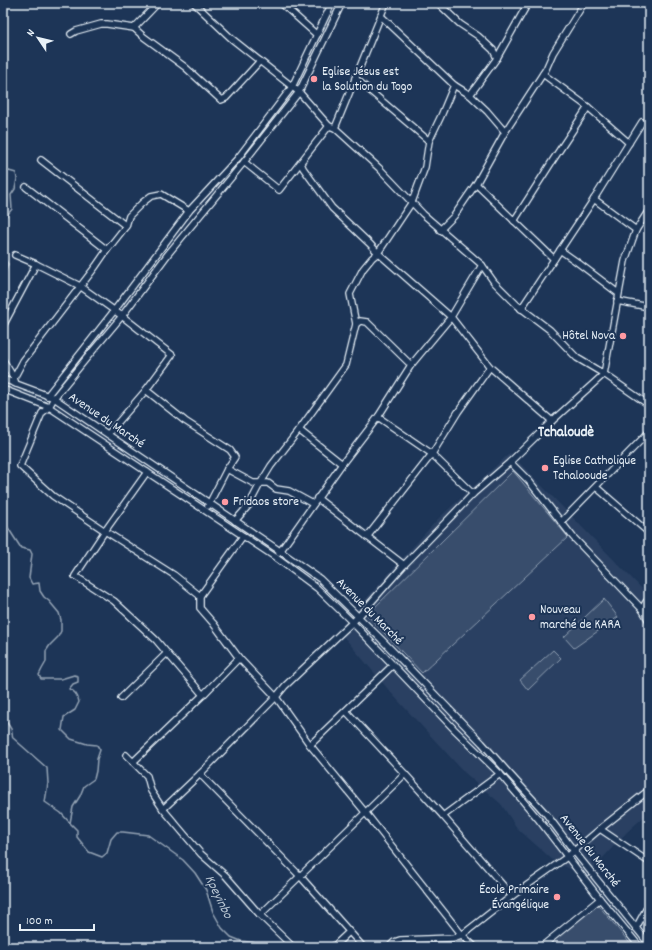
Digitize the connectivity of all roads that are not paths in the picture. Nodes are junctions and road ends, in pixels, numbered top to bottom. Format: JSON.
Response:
{"nodes":[{"id":1,"x":158,"y":3,"type":"edge"},
{"id":2,"x":194,"y":3,"type":"edge"},
{"id":3,"x":332,"y":3,"type":"edge"},
{"id":4,"x":342,"y":3,"type":"edge"},
{"id":5,"x":386,"y":3,"type":"edge"},
{"id":6,"x":438,"y":3,"type":"edge"},
{"id":7,"x":528,"y":3,"type":"edge"},
{"id":8,"x":584,"y":3,"type":"edge"},
{"id":9,"x":283,"y":4,"type":"edge"},
{"id":10,"x":381,"y":16,"type":"junction"},
{"id":11,"x":134,"y":28,"type":"junction"},
{"id":12,"x":71,"y":34,"type":"dead end"},
{"id":13,"x":316,"y":35,"type":"junction"},
{"id":14,"x":497,"y":58,"type":"junction"},
{"id":15,"x":260,"y":61,"type":"junction"},
{"id":16,"x":543,"y":74,"type":"junction"},
{"id":17,"x":355,"y":78,"type":"junction"},
{"id":18,"x":454,"y":85,"type":"junction"},
{"id":19,"x":292,"y":87,"type":"junction"},
{"id":20,"x":299,"y":92,"type":"junction"},
{"id":21,"x":470,"y":96,"type":"junction"},
{"id":22,"x":588,"y":107,"type":"junction"},
{"id":23,"x":642,"y":122,"type":"dead end"},
{"id":24,"x":332,"y":127,"type":"junction"},
{"id":25,"x":505,"y":132,"type":"junction"},
{"id":26,"x":429,"y":141,"type":"junction"},
{"id":27,"x":629,"y":143,"type":"junction"},
{"id":28,"x":41,"y":160,"type":"dead end"},
{"id":29,"x":244,"y":162,"type":"junction"},
{"id":30,"x":301,"y":163,"type":"junction"},
{"id":31,"x":476,"y":184,"type":"junction"},
{"id":32,"x":26,"y":187,"type":"dead end"},
{"id":33,"x":594,"y":199,"type":"junction"},
{"id":34,"x":412,"y":202,"type":"junction"},
{"id":35,"x":649,"y":210,"type":"edge"},
{"id":36,"x":189,"y":211,"type":"junction"},
{"id":37,"x":514,"y":221,"type":"junction"},
{"id":38,"x":126,"y":226,"type":"junction"},
{"id":39,"x":440,"y":230,"type":"junction"},
{"id":40,"x":636,"y":230,"type":"junction"},
{"id":41,"x":107,"y":250,"type":"junction"},
{"id":42,"x":560,"y":250,"type":"junction"},
{"id":43,"x":378,"y":253,"type":"junction"},
{"id":44,"x":15,"y":255,"type":"dead end"},
{"id":45,"x":554,"y":259,"type":"junction"},
{"id":46,"x":36,"y":264,"type":"junction"},
{"id":47,"x":482,"y":265,"type":"junction"},
{"id":48,"x":80,"y":286,"type":"junction"},
{"id":49,"x":618,"y":293,"type":"junction"},
{"id":50,"x":617,"y":301,"type":"junction"},
{"id":51,"x":649,"y":307,"type":"edge"},
{"id":52,"x":521,"y":309,"type":"junction"},
{"id":53,"x":114,"y":311,"type":"junction"},
{"id":54,"x":122,"y":316,"type":"junction"},
{"id":55,"x":452,"y":317,"type":"junction"},
{"id":56,"x":356,"y":324,"type":"junction"},
{"id":57,"x":3,"y":326,"type":"edge"},
{"id":58,"x":3,"y":360,"type":"edge"},
{"id":59,"x":411,"y":365,"type":"junction"},
{"id":60,"x":490,"y":367,"type":"junction"},
{"id":61,"x":604,"y":374,"type":"junction"},
{"id":62,"x":14,"y":378,"type":"junction"},
{"id":63,"x":5,"y":380,"type":"edge"},
{"id":64,"x":16,"y":384,"type":"junction"},
{"id":65,"x":4,"y":389,"type":"edge"},
{"id":66,"x":146,"y":390,"type":"junction"},
{"id":67,"x":47,"y":396,"type":"junction"},
{"id":68,"x":54,"y":398,"type":"junction"},
{"id":69,"x":649,"y":404,"type":"edge"},
{"id":70,"x":49,"y":406,"type":"junction"},
{"id":71,"x":378,"y":417,"type":"junction"},
{"id":72,"x":552,"y":421,"type":"junction"},
{"id":73,"x":299,"y":430,"type":"junction"},
{"id":74,"x":649,"y":432,"type":"edge"},
{"id":75,"x":108,"y":434,"type":"junction"},
{"id":76,"x":432,"y":454,"type":"junction"},
{"id":77,"x":510,"y":462,"type":"junction"},
{"id":78,"x":342,"y":464,"type":"junction"},
{"id":79,"x":227,"y":469,"type":"junction"},
{"id":80,"x":147,"y":472,"type":"junction"},
{"id":81,"x":260,"y":484,"type":"junction"},
{"id":82,"x":596,"y":487,"type":"junction"},
{"id":83,"x":472,"y":494,"type":"junction"},
{"id":84,"x":317,"y":498,"type":"junction"},
{"id":85,"x":210,"y":503,"type":"junction"},
{"id":86,"x":313,"y":504,"type":"junction"},
{"id":87,"x":206,"y":510,"type":"junction"},
{"id":88,"x":235,"y":521,"type":"junction"},
{"id":89,"x":561,"y":522,"type":"junction"},
{"id":90,"x":105,"y":532,"type":"junction"},
{"id":91,"x":649,"y":532,"type":"edge"},
{"id":92,"x":243,"y":536,"type":"junction"},
{"id":93,"x":368,"y":537,"type":"junction"},
{"id":94,"x":280,"y":551,"type":"junction"},
{"id":95,"x":275,"y":557,"type":"junction"},
{"id":96,"x":404,"y":565,"type":"junction"},
{"id":97,"x":200,"y":596,"type":"junction"},
{"id":98,"x":649,"y":599,"type":"edge"},
{"id":99,"x":642,"y":609,"type":"junction"},
{"id":100,"x":358,"y":616,"type":"junction"},
{"id":101,"x":649,"y":620,"type":"edge"},
{"id":102,"x":352,"y":622,"type":"junction"},
{"id":103,"x":168,"y":653,"type":"junction"},
{"id":104,"x":239,"y":658,"type":"junction"},
{"id":105,"x":393,"y":665,"type":"junction"},
{"id":106,"x":203,"y":696,"type":"junction"},
{"id":107,"x":276,"y":697,"type":"junction"},
{"id":108,"x":121,"y":698,"type":"dead end"},
{"id":109,"x":346,"y":711,"type":"junction"},
{"id":110,"x":482,"y":743,"type":"junction"},
{"id":111,"x":310,"y":745,"type":"junction"},
{"id":112,"x":475,"y":749,"type":"junction"},
{"id":113,"x":126,"y":755,"type":"dead end"},
{"id":114,"x":133,"y":762,"type":"junction"},
{"id":115,"x":200,"y":774,"type":"junction"},
{"id":116,"x":405,"y":774,"type":"junction"},
{"id":117,"x":500,"y":774,"type":"junction"},
{"id":118,"x":649,"y":790,"type":"edge"},
{"id":119,"x":163,"y":809,"type":"junction"},
{"id":120,"x":365,"y":812,"type":"junction"},
{"id":121,"x":547,"y":815,"type":"junction"},
{"id":122,"x":443,"y":816,"type":"junction"},
{"id":123,"x":539,"y":820,"type":"junction"},
{"id":124,"x":600,"y":829,"type":"junction"},
{"id":125,"x":574,"y":851,"type":"junction"},
{"id":126,"x":567,"y":857,"type":"junction"},
{"id":127,"x":649,"y":862,"type":"edge"},
{"id":128,"x":300,"y":876,"type":"junction"},
{"id":129,"x":512,"y":896,"type":"junction"},
{"id":130,"x":600,"y":899,"type":"junction"},
{"id":131,"x":649,"y":904,"type":"edge"},
{"id":132,"x":260,"y":915,"type":"junction"},
{"id":133,"x":636,"y":928,"type":"junction"},
{"id":134,"x":349,"y":932,"type":"junction"},
{"id":135,"x":462,"y":935,"type":"junction"},
{"id":136,"x":649,"y":944,"type":"edge"},
{"id":137,"x":293,"y":947,"type":"edge"},
{"id":138,"x":333,"y":947,"type":"edge"},
{"id":139,"x":363,"y":947,"type":"edge"},
{"id":140,"x":389,"y":947,"type":"edge"},
{"id":141,"x":475,"y":947,"type":"edge"},
{"id":142,"x":541,"y":947,"type":"edge"},
{"id":143,"x":640,"y":947,"type":"edge"}],
"edges":[{"from":1,"to":11,"type":"street"},
{"from":2,"to":15,"type":"street"},
{"from":3,"to":13,"type":"street"},
{"from":4,"to":20,"type":"street"},
{"from":5,"to":10,"type":"street"},
{"from":6,"to":14,"type":"street"},
{"from":7,"to":14,"type":"street"},
{"from":8,"to":16,"type":"street"},
{"from":9,"to":13,"type":"street"},
{"from":10,"to":17,"type":"street"},
{"from":10,"to":18,"type":"street"},
{"from":11,"to":12,"type":"street"},
{"from":11,"to":15,"type":"street"},
{"from":13,"to":19,"type":"street"},
{"from":14,"to":21,"type":"street"},
{"from":15,"to":19,"type":"street"},
{"from":16,"to":22,"type":"street"},
{"from":16,"to":25,"type":"street"},
{"from":17,"to":24,"type":"street"},
{"from":17,"to":26,"type":"street"},
{"from":18,"to":21,"type":"street"},
{"from":18,"to":26,"type":"street"},
{"from":19,"to":20,"type":"street"},
{"from":19,"to":36,"type":"street"},
{"from":20,"to":24,"type":"street"},
{"from":20,"to":29,"type":"street"},
{"from":21,"to":25,"type":"street"},
{"from":22,"to":27,"type":"street"},
{"from":22,"to":37,"type":"street"},
{"from":23,"to":27,"type":"street"},
{"from":24,"to":30,"type":"street"},
{"from":24,"to":34,"type":"street"},
{"from":25,"to":31,"type":"street"},
{"from":26,"to":34,"type":"street"},
{"from":27,"to":33,"type":"street"},
{"from":28,"to":38,"type":"street"},
{"from":29,"to":30,"type":"street"},
{"from":29,"to":54,"type":"street"},
{"from":30,"to":43,"type":"street"},
{"from":31,"to":37,"type":"street"},
{"from":31,"to":39,"type":"street"},
{"from":32,"to":41,"type":"street"},
{"from":33,"to":40,"type":"street"},
{"from":33,"to":42,"type":"street"},
{"from":34,"to":39,"type":"street"},
{"from":34,"to":43,"type":"street"},
{"from":35,"to":40,"type":"street"},
{"from":36,"to":38,"type":"street"},
{"from":36,"to":53,"type":"street"},
{"from":37,"to":45,"type":"street"},
{"from":38,"to":41,"type":"street"},
{"from":39,"to":47,"type":"street"},
{"from":40,"to":49,"type":"street"},
{"from":41,"to":48,"type":"street"},
{"from":42,"to":45,"type":"street"},
{"from":42,"to":49,"type":"street"},
{"from":43,"to":55,"type":"street"},
{"from":43,"to":56,"type":"street"},
{"from":44,"to":46,"type":"street"},
{"from":45,"to":52,"type":"street"},
{"from":46,"to":48,"type":"street"},
{"from":46,"to":57,"type":"street"},
{"from":47,"to":52,"type":"street"},
{"from":47,"to":55,"type":"street"},
{"from":48,"to":53,"type":"street"},
{"from":48,"to":62,"type":"street"},
{"from":49,"to":50,"type":"street"},
{"from":50,"to":51,"type":"street"},
{"from":50,"to":61,"type":"street"},
{"from":52,"to":61,"type":"street"},
{"from":53,"to":54,"type":"street"},
{"from":53,"to":67,"type":"street"},
{"from":54,"to":66,"type":"street"},
{"from":54,"to":68,"type":"street"},
{"from":55,"to":59,"type":"street"},
{"from":55,"to":60,"type":"street"},
{"from":56,"to":59,"type":"street"},
{"from":56,"to":73,"type":"street"},
{"from":58,"to":62,"type":"street"},
{"from":59,"to":71,"type":"street"},
{"from":60,"to":72,"type":"street"},
{"from":60,"to":76,"type":"street"},
{"from":61,"to":69,"type":"street"},
{"from":61,"to":72,"type":"street"},
{"from":62,"to":64,"type":"street"},
{"from":63,"to":64,"type":"street","name":"Avenue du Marché"},
{"from":64,"to":67,"type":"street","name":"Avenue du Marché"},
{"from":65,"to":70,"type":"street","name":"Avenue du Marché"},
{"from":66,"to":75,"type":"street"},
{"from":66,"to":79,"type":"street"},
{"from":67,"to":68,"type":"street","name":"Avenue du Marché"},
{"from":68,"to":70,"type":"street"},
{"from":68,"to":75,"type":"street","name":"Avenue du Marché"},
{"from":70,"to":80,"type":"street","name":"Avenue du Marché"},
{"from":70,"to":90,"type":"street"},
{"from":71,"to":76,"type":"street"},
{"from":71,"to":78,"type":"street"},
{"from":72,"to":77,"type":"street"},
{"from":73,"to":78,"type":"street"},
{"from":73,"to":81,"type":"street"},
{"from":74,"to":82,"type":"street"},
{"from":75,"to":85,"type":"street","name":"Avenue du Marché"},
{"from":76,"to":83,"type":"street"},
{"from":76,"to":93,"type":"street"},
{"from":77,"to":83,"type":"street"},
{"from":77,"to":89,"type":"street"},
{"from":78,"to":84,"type":"street"},
{"from":79,"to":81,"type":"street"},
{"from":79,"to":85,"type":"street"},
{"from":80,"to":87,"type":"street","name":"Avenue du Marché"},
{"from":80,"to":90,"type":"street"},
{"from":81,"to":86,"type":"street"},
{"from":81,"to":88,"type":"street"},
{"from":82,"to":89,"type":"street"},
{"from":82,"to":91,"type":"street"},
{"from":83,"to":96,"type":"street"},
{"from":84,"to":86,"type":"street"},
{"from":84,"to":93,"type":"street"},
{"from":85,"to":87,"type":"street"},
{"from":85,"to":88,"type":"street","name":"Avenue du Marché"},
{"from":86,"to":94,"type":"street"},
{"from":87,"to":92,"type":"street","name":"Avenue du Marché"},
{"from":88,"to":94,"type":"street","name":"Avenue du Marché"},
{"from":89,"to":99,"type":"street"},
{"from":90,"to":97,"type":"street"},
{"from":90,"to":103,"type":"street"},
{"from":92,"to":95,"type":"street","name":"Avenue du Marché"},
{"from":92,"to":97,"type":"street"},
{"from":93,"to":96,"type":"street"},
{"from":94,"to":95,"type":"street"},
{"from":94,"to":100,"type":"street","name":"Avenue du Marché"},
{"from":95,"to":102,"type":"street","name":"Avenue du Marché"},
{"from":96,"to":100,"type":"street"},
{"from":97,"to":104,"type":"street"},
{"from":98,"to":99,"type":"street"},
{"from":99,"to":101,"type":"street"},
{"from":100,"to":102,"type":"street"},
{"from":100,"to":110,"type":"street","name":"Avenue du Marché"},
{"from":102,"to":105,"type":"street","name":"Avenue du Marché"},
{"from":102,"to":107,"type":"street"},
{"from":103,"to":106,"type":"street"},
{"from":103,"to":108,"type":"street"},
{"from":104,"to":106,"type":"street"},
{"from":104,"to":107,"type":"street"},
{"from":105,"to":109,"type":"street"},
{"from":105,"to":112,"type":"street","name":"Avenue du Marché"},
{"from":106,"to":114,"type":"street"},
{"from":107,"to":111,"type":"street"},
{"from":107,"to":115,"type":"street"},
{"from":109,"to":111,"type":"street"},
{"from":109,"to":116,"type":"street"},
{"from":110,"to":112,"type":"street"},
{"from":110,"to":121,"type":"street","name":"Avenue du Marché"},
{"from":111,"to":120,"type":"street"},
{"from":112,"to":117,"type":"street","name":"Avenue du Marché"},
{"from":113,"to":114,"type":"street"},
{"from":114,"to":119,"type":"street"},
{"from":115,"to":119,"type":"street"},
{"from":115,"to":128,"type":"street"},
{"from":116,"to":120,"type":"street"},
{"from":116,"to":122,"type":"street"},
{"from":117,"to":122,"type":"street"},
{"from":117,"to":123,"type":"street","name":"Avenue du Marché"},
{"from":118,"to":124,"type":"street"},
{"from":119,"to":132,"type":"street"},
{"from":120,"to":128,"type":"street"},
{"from":120,"to":135,"type":"street"},
{"from":121,"to":123,"type":"street"},
{"from":121,"to":125,"type":"street","name":"Avenue du Marché"},
{"from":122,"to":129,"type":"street"},
{"from":123,"to":126,"type":"street","name":"Avenue du Marché"},
{"from":124,"to":125,"type":"street"},
{"from":124,"to":127,"type":"street"},
{"from":125,"to":126,"type":"street"},
{"from":125,"to":133,"type":"street","name":"Avenue du Marché"},
{"from":126,"to":129,"type":"street"},
{"from":126,"to":130,"type":"street","name":"Avenue du Marché"},
{"from":128,"to":132,"type":"street"},
{"from":128,"to":134,"type":"street"},
{"from":129,"to":135,"type":"street"},
{"from":130,"to":142,"type":"street"},
{"from":130,"to":143,"type":"street","name":"Avenue du Marché"},
{"from":131,"to":133,"type":"street"},
{"from":132,"to":137,"type":"street"},
{"from":133,"to":136,"type":"street","name":"Avenue du Marché"},
{"from":134,"to":138,"type":"street"},
{"from":134,"to":139,"type":"street"},
{"from":135,"to":140,"type":"street"},
{"from":135,"to":141,"type":"street"}]}
